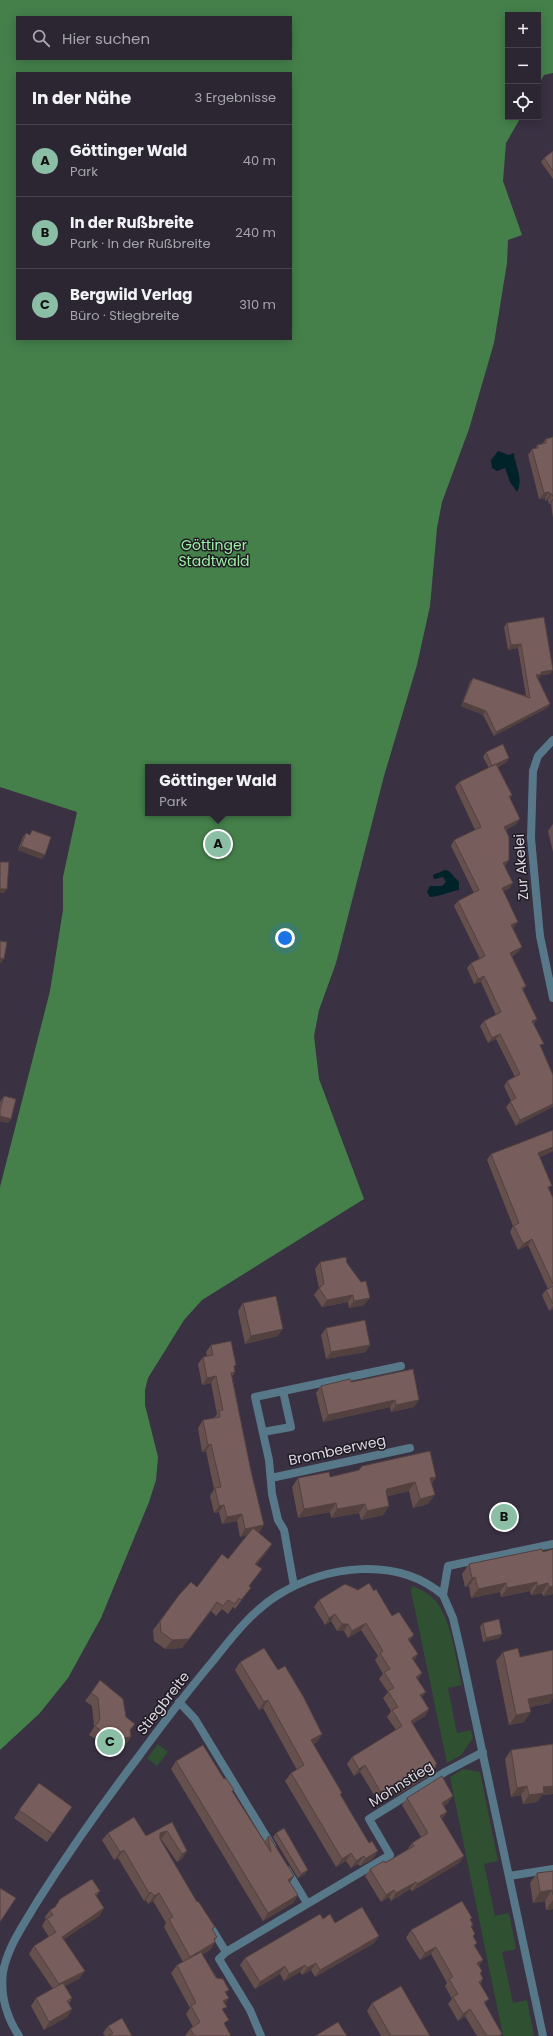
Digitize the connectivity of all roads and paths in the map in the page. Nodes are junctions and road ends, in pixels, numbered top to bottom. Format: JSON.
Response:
{"nodes":[{"id":1,"x":553,"y":740,"type":"edge"},
{"id":2,"x":553,"y":998,"type":"edge"},
{"id":3,"x":401,"y":1366,"type":"dead end"},
{"id":4,"x":283,"y":1391,"type":"junction"},
{"id":5,"x":263,"y":1432,"type":"junction"},
{"id":6,"x":410,"y":1448,"type":"dead end"},
{"id":7,"x":271,"y":1478,"type":"junction"},
{"id":8,"x":553,"y":1544,"type":"edge"},
{"id":9,"x":294,"y":1586,"type":"junction"},
{"id":10,"x":443,"y":1595,"type":"junction"},
{"id":11,"x":179,"y":1702,"type":"junction"},
{"id":12,"x":483,"y":1752,"type":"junction"},
{"id":13,"x":553,"y":1869,"type":"edge"},
{"id":14,"x":509,"y":1876,"type":"junction"},
{"id":15,"x":307,"y":1903,"type":"junction"},
{"id":16,"x":205,"y":1918,"type":"edge"},
{"id":17,"x":226,"y":1952,"type":"junction"},
{"id":18,"x":19,"y":2036,"type":"edge"},
{"id":19,"x":261,"y":2036,"type":"edge"},
{"id":20,"x":543,"y":2036,"type":"edge"}],
"edges":[{"from":1,"to":2,"type":"street","name":"Zur Akelei"},
{"from":3,"to":4,"type":"street","name":"Brombeerweg"},
{"from":4,"to":5,"type":"street","name":"Brombeerweg"},
{"from":4,"to":5,"type":"street"},
{"from":5,"to":7,"type":"street","name":"Brombeerweg"},
{"from":6,"to":7,"type":"street","name":"Brombeerweg"},
{"from":7,"to":9,"type":"street","name":"Brombeerweg"},
{"from":8,"to":10,"type":"street"},
{"from":9,"to":10,"type":"street","name":"Stiegbreite"},
{"from":9,"to":11,"type":"street","name":"Stiegbreite"},
{"from":10,"to":12,"type":"street"},
{"from":11,"to":15,"type":"street"},
{"from":11,"to":18,"type":"street","name":"Stiegbreite"},
{"from":12,"to":14,"type":"street"},
{"from":12,"to":15,"type":"street","name":"Mohnstieg"},
{"from":13,"to":14,"type":"street"},
{"from":14,"to":20,"type":"street"},
{"from":15,"to":17,"type":"street","name":"Mohnstieg"},
{"from":16,"to":17,"type":"street"},
{"from":17,"to":19,"type":"street"}]}
